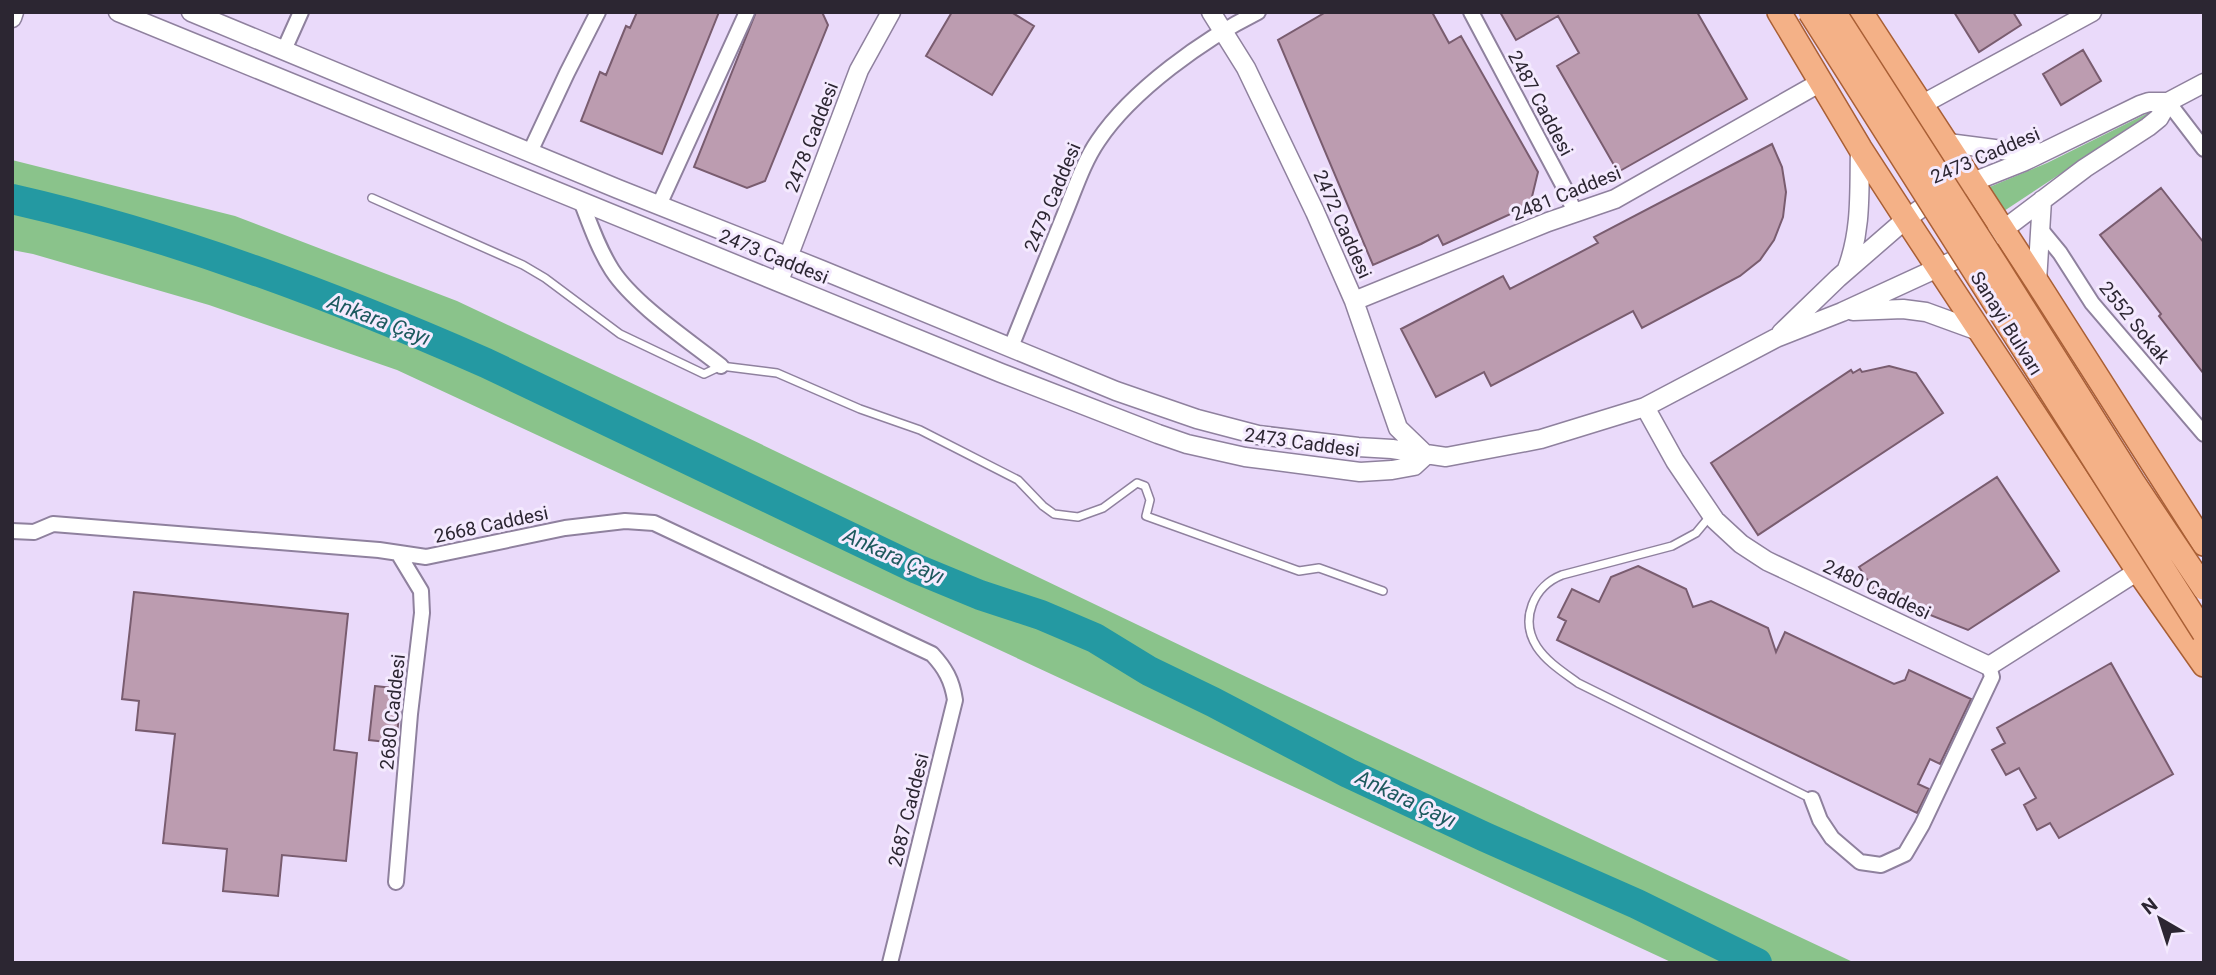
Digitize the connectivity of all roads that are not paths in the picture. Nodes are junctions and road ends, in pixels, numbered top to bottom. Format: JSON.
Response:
{"nodes":[{"id":1,"x":13,"y":12,"type":"edge"},
{"id":2,"x":118,"y":12,"type":"edge"},
{"id":3,"x":191,"y":12,"type":"edge"},
{"id":4,"x":301,"y":12,"type":"edge"},
{"id":5,"x":598,"y":12,"type":"edge"},
{"id":6,"x":747,"y":12,"type":"edge"},
{"id":7,"x":1211,"y":12,"type":"edge"},
{"id":8,"x":1258,"y":12,"type":"edge"},
{"id":9,"x":1471,"y":12,"type":"edge"},
{"id":10,"x":1779,"y":12,"type":"edge"},
{"id":11,"x":1810,"y":12,"type":"edge"},
{"id":12,"x":1834,"y":12,"type":"edge"},
{"id":13,"x":1861,"y":12,"type":"edge"},
{"id":14,"x":2092,"y":12,"type":"edge"},
{"id":15,"x":891,"y":13,"type":"edge"},
{"id":16,"x":12,"y":18,"type":"edge"},
{"id":17,"x":2064,"y":19,"type":"edge"},
{"id":18,"x":1222,"y":30,"type":"junction"},
{"id":19,"x":284,"y":50,"type":"junction"},
{"id":20,"x":1821,"y":82,"type":"junction"},
{"id":21,"x":2204,"y":83,"type":"edge"},
{"id":22,"x":2168,"y":102,"type":"junction"},
{"id":23,"x":1921,"y":105,"type":"junction"},
{"id":24,"x":1948,"y":143,"type":"junction"},
{"id":25,"x":1859,"y":145,"type":"junction"},
{"id":26,"x":2204,"y":149,"type":"edge"},
{"id":27,"x":530,"y":152,"type":"junction"},
{"id":28,"x":2045,"y":152,"type":"junction"},
{"id":29,"x":1972,"y":182,"type":"junction"},
{"id":30,"x":372,"y":198,"type":"dead end"},
{"id":31,"x":2042,"y":200,"type":"junction"},
{"id":32,"x":581,"y":201,"type":"junction"},
{"id":33,"x":659,"y":205,"type":"junction"},
{"id":34,"x":1575,"y":214,"type":"junction"},
{"id":35,"x":1906,"y":219,"type":"junction"},
{"id":36,"x":2003,"y":230,"type":"junction"},
{"id":37,"x":2041,"y":230,"type":"junction"},
{"id":38,"x":788,"y":256,"type":"junction"},
{"id":39,"x":1938,"y":268,"type":"junction"},
{"id":40,"x":1846,"y":271,"type":"junction"},
{"id":41,"x":779,"y":281,"type":"junction"},
{"id":42,"x":2041,"y":287,"type":"junction"},
{"id":43,"x":1354,"y":301,"type":"junction"},
{"id":44,"x":1842,"y":312,"type":"junction"},
{"id":45,"x":1984,"y":336,"type":"junction"},
{"id":46,"x":1776,"y":338,"type":"junction"},
{"id":47,"x":1011,"y":347,"type":"junction"},
{"id":48,"x":721,"y":366,"type":"junction"},
{"id":49,"x":1645,"y":407,"type":"junction"},
{"id":50,"x":2204,"y":434,"type":"edge"},
{"id":51,"x":1426,"y":455,"type":"junction"},
{"id":52,"x":1712,"y":514,"type":"junction"},
{"id":53,"x":12,"y":531,"type":"edge"},
{"id":54,"x":2204,"y":544,"type":"edge"},
{"id":55,"x":398,"y":553,"type":"junction"},
{"id":56,"x":2138,"y":571,"type":"junction"},
{"id":57,"x":2204,"y":588,"type":"edge"},
{"id":58,"x":1382,"y":591,"type":"dead end"},
{"id":59,"x":2204,"y":634,"type":"edge"},
{"id":60,"x":2204,"y":665,"type":"edge"},
{"id":61,"x":1989,"y":666,"type":"junction"},
{"id":62,"x":944,"y":667,"type":"joint"},
{"id":63,"x":1812,"y":799,"type":"joint"},
{"id":64,"x":396,"y":882,"type":"dead end"},
{"id":65,"x":890,"y":963,"type":"edge"}],
"edges":[{"from":1,"to":16,"type":"street"},
{"from":2,"to":32,"type":"street","name":"2473 Caddesi"},
{"from":3,"to":19,"type":"street","name":"2473 Caddesi"},
{"from":4,"to":19,"type":"street"},
{"from":5,"to":27,"type":"street"},
{"from":6,"to":33,"type":"street"},
{"from":7,"to":18,"type":"street","name":"2472 Caddesi"},
{"from":8,"to":18,"type":"street","name":"2479 Caddesi"},
{"from":9,"to":34,"type":"street","name":"2487 Caddesi"},
{"from":10,"to":20,"type":"main road"},
{"from":11,"to":59,"type":"main road","name":"Sanayi Bulvarı","bridge":true},
{"from":12,"to":57,"type":"main road","name":"Sanayi Bulvarı","bridge":true},
{"from":13,"to":23,"type":"main road"},
{"from":14,"to":17,"type":"street"},
{"from":15,"to":38,"type":"street","name":"2478 Caddesi"},
{"from":17,"to":23,"type":"street"},
{"from":18,"to":43,"type":"street","name":"2472 Caddesi"},
{"from":18,"to":47,"type":"street","name":"2479 Caddesi"},
{"from":19,"to":27,"type":"street","name":"2473 Caddesi"},
{"from":20,"to":25,"type":"main road"},
{"from":20,"to":34,"type":"street","name":"2481 Caddesi"},
{"from":21,"to":22,"type":"street","name":"2473 Caddesi"},
{"from":22,"to":26,"type":"street"},
{"from":22,"to":28,"type":"street","name":"2473 Caddesi"},
{"from":22,"to":31,"type":"street","name":"2473 Caddesi"},
{"from":23,"to":24,"type":"main road"},
{"from":23,"to":25,"type":"main road"},
{"from":24,"to":28,"type":"street"},
{"from":24,"to":29,"type":"main road"},
{"from":25,"to":35,"type":"main road"},
{"from":25,"to":40,"type":"street"},
{"from":27,"to":33,"type":"street","name":"2473 Caddesi"},
{"from":28,"to":29,"type":"street","name":"2473 Caddesi"},
{"from":29,"to":35,"type":"street","name":"2473 Caddesi"},
{"from":29,"to":36,"type":"main road"},
{"from":30,"to":48,"type":"lane"},
{"from":31,"to":36,"type":"street","name":"2473 Caddesi"},
{"from":31,"to":37,"type":"street"},
{"from":32,"to":41,"type":"street","name":"2473 Caddesi"},
{"from":32,"to":48,"type":"street"},
{"from":33,"to":38,"type":"street","name":"2473 Caddesi"},
{"from":34,"to":43,"type":"street","name":"2481 Caddesi"},
{"from":35,"to":39,"type":"main road"},
{"from":35,"to":40,"type":"street","name":"2473 Caddesi"},
{"from":36,"to":39,"type":"street","name":"2473 Caddesi"},
{"from":36,"to":42,"type":"main road"},
{"from":37,"to":42,"type":"street"},
{"from":37,"to":50,"type":"street","name":"2552 Sokak"},
{"from":38,"to":41,"type":"street","name":"2478 Caddesi"},
{"from":38,"to":47,"type":"street","name":"2473 Caddesi"},
{"from":39,"to":44,"type":"street","name":"2473 Caddesi"},
{"from":39,"to":45,"type":"main road"},
{"from":40,"to":46,"type":"street","name":"2473 Caddesi"},
{"from":41,"to":51,"type":"street","name":"2473 Caddesi"},
{"from":42,"to":45,"type":"main road"},
{"from":42,"to":54,"type":"main road"},
{"from":43,"to":51,"type":"street","name":"2472 Caddesi"},
{"from":44,"to":45,"type":"street"},
{"from":44,"to":46,"type":"street","name":"2473 Caddesi"},
{"from":45,"to":56,"type":"main road"},
{"from":46,"to":49,"type":"street","name":"2473 Caddesi"},
{"from":47,"to":51,"type":"street","name":"2473 Caddesi"},
{"from":48,"to":58,"type":"lane"},
{"from":49,"to":51,"type":"street","name":"2473 Caddesi"},
{"from":49,"to":52,"type":"street","name":"2480 Caddesi"},
{"from":52,"to":61,"type":"street","name":"2480 Caddesi"},
{"from":52,"to":63,"type":"lane"},
{"from":53,"to":55,"type":"street","name":"2668 Caddesi"},
{"from":55,"to":62,"type":"street","name":"2668 Caddesi"},
{"from":55,"to":64,"type":"street","name":"2680 Caddesi"},
{"from":56,"to":60,"type":"main road"},
{"from":56,"to":61,"type":"street"},
{"from":61,"to":63,"type":"street"},
{"from":62,"to":65,"type":"street","name":"2687 Caddesi"}]}
